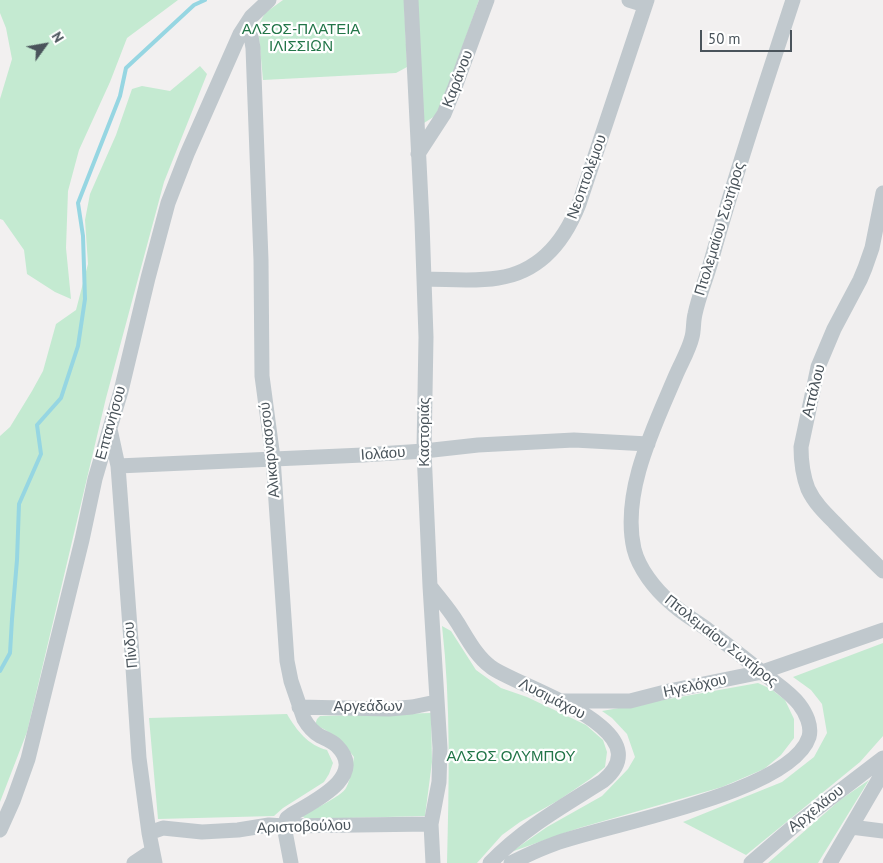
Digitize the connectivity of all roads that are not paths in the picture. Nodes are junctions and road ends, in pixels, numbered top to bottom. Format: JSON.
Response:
{"nodes":[{"id":1,"x":269,"y":0,"type":"edge"},
{"id":2,"x":411,"y":0,"type":"edge"},
{"id":3,"x":487,"y":0,"type":"edge"},
{"id":4,"x":629,"y":0,"type":"edge"},
{"id":5,"x":792,"y":0,"type":"edge"},
{"id":6,"x":646,"y":3,"type":"edge"},
{"id":7,"x":246,"y":25,"type":"junction"},
{"id":8,"x":418,"y":154,"type":"junction"},
{"id":9,"x":883,"y":193,"type":"edge"},
{"id":10,"x":424,"y":279,"type":"junction"},
{"id":11,"x":110,"y":428,"type":"junction"},
{"id":12,"x":648,"y":444,"type":"junction"},
{"id":13,"x":424,"y":451,"type":"junction"},
{"id":14,"x":272,"y":458,"type":"junction"},
{"id":15,"x":118,"y":466,"type":"junction"},
{"id":16,"x":883,"y":571,"type":"edge"},
{"id":17,"x":430,"y":586,"type":"junction"},
{"id":18,"x":883,"y":630,"type":"edge"},
{"id":19,"x":762,"y":672,"type":"junction"},
{"id":20,"x":561,"y":701,"type":"junction"},
{"id":21,"x":436,"y":702,"type":"junction"},
{"id":22,"x":299,"y":707,"type":"junction"},
{"id":23,"x":883,"y":758,"type":"edge"},
{"id":24,"x":883,"y":772,"type":"edge"},
{"id":25,"x":431,"y":824,"type":"junction"},
{"id":26,"x":284,"y":826,"type":"junction"},
{"id":27,"x":851,"y":827,"type":"junction"},
{"id":28,"x":0,"y":830,"type":"edge"},
{"id":29,"x":883,"y":831,"type":"edge"},
{"id":30,"x":148,"y":833,"type":"junction"},
{"id":31,"x":154,"y":857,"type":"edge"},
{"id":32,"x":134,"y":863,"type":"edge"},
{"id":33,"x":291,"y":863,"type":"edge"},
{"id":34,"x":433,"y":863,"type":"edge"},
{"id":35,"x":490,"y":863,"type":"edge"},
{"id":36,"x":512,"y":863,"type":"edge"},
{"id":37,"x":751,"y":863,"type":"edge"},
{"id":38,"x":830,"y":863,"type":"edge"}],
"edges":[{"from":1,"to":7,"type":"street","name":"Επτανήσου"},
{"from":2,"to":8,"type":"street","name":"Καστοριάς"},
{"from":3,"to":8,"type":"street","name":"Καράνου"},
{"from":4,"to":6,"type":"street"},
{"from":5,"to":12,"type":"street","name":"Πτολεμαίου Σωτήρος"},
{"from":6,"to":10,"type":"street","name":"Νεοπτολέμου"},
{"from":7,"to":11,"type":"street","name":"Επτανήσου"},
{"from":7,"to":14,"type":"street","name":"Αλικαρνασσού"},
{"from":8,"to":10,"type":"street","name":"Καστοριάς"},
{"from":9,"to":16,"type":"street","name":"Αττάλου"},
{"from":10,"to":13,"type":"street","name":"Καστοριάς"},
{"from":11,"to":15,"type":"street","name":"Πίνδου"},
{"from":11,"to":28,"type":"street","name":"Επτανήσου"},
{"from":12,"to":13,"type":"street","name":"Ιολάου"},
{"from":12,"to":19,"type":"street","name":"Πτολεμαίου Σωτήρος"},
{"from":13,"to":14,"type":"street","name":"Ιολάου"},
{"from":13,"to":17,"type":"street","name":"Καστοριάς"},
{"from":14,"to":15,"type":"street","name":"Ιολάου"},
{"from":14,"to":22,"type":"street","name":"Αλικαρνασσού"},
{"from":15,"to":30,"type":"street","name":"Πίνδου"},
{"from":17,"to":20,"type":"street","name":"Λυσιμάχου"},
{"from":17,"to":21,"type":"street","name":"Καστοριάς"},
{"from":18,"to":19,"type":"street","name":"Ηγελόχου"},
{"from":19,"to":20,"type":"street","name":"Ηγελόχου"},
{"from":19,"to":36,"type":"street","name":"Πτολεμαίου Σωτήρος"},
{"from":20,"to":35,"type":"street","name":"Λυσιμάχου"},
{"from":21,"to":22,"type":"street","name":"Αργεάδων"},
{"from":21,"to":25,"type":"street","name":"Καστοριάς"},
{"from":22,"to":26,"type":"street","name":"Αλικαρνασσού"},
{"from":23,"to":37,"type":"street","name":"Αρχελάου"},
{"from":24,"to":27,"type":"street"},
{"from":25,"to":26,"type":"street","name":"Αριστοβούλου"},
{"from":25,"to":34,"type":"street","name":"Καστοριάς"},
{"from":26,"to":30,"type":"street","name":"Αριστοβούλου"},
{"from":26,"to":33,"type":"street"},
{"from":27,"to":29,"type":"street"},
{"from":27,"to":38,"type":"street"},
{"from":30,"to":31,"type":"street","name":"Πίνδου"},
{"from":31,"to":32,"type":"street"}]}
